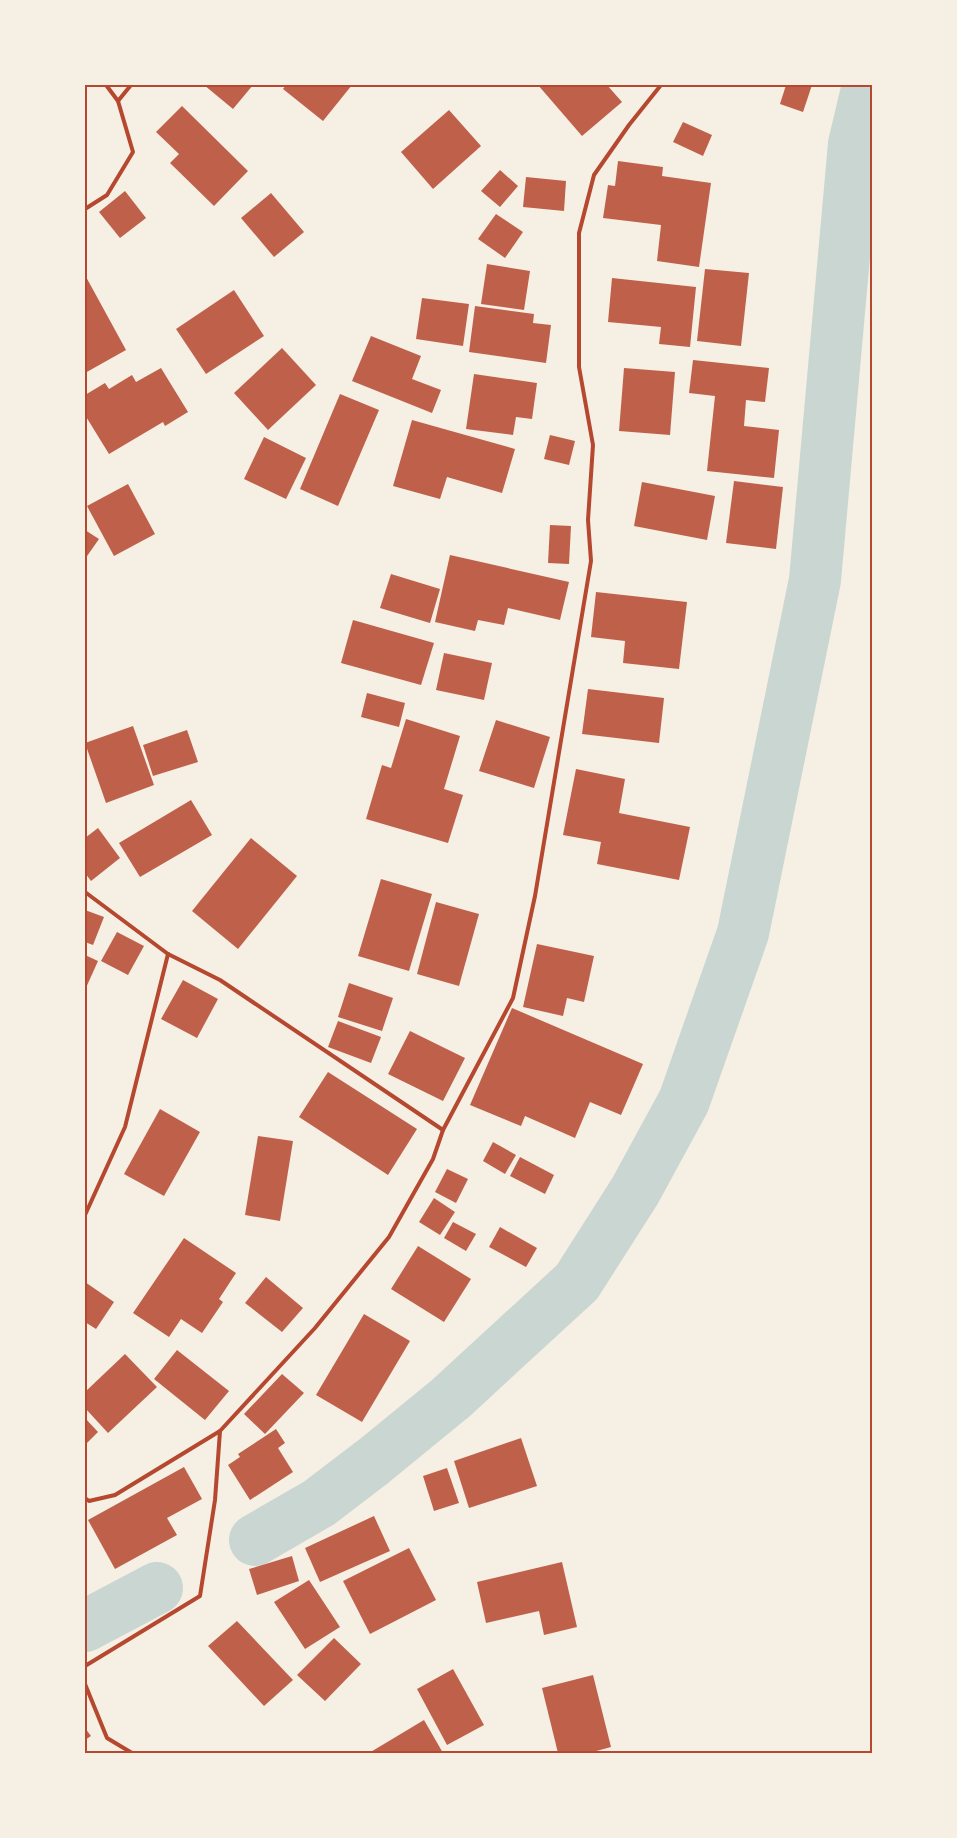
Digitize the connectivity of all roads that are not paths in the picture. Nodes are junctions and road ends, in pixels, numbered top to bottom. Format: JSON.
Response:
{"nodes":[{"id":1,"x":106,"y":85,"type":"edge"},
{"id":2,"x":131,"y":85,"type":"edge"},
{"id":3,"x":661,"y":85,"type":"edge"},
{"id":4,"x":118,"y":101,"type":"junction"},
{"id":5,"x":85,"y":209,"type":"edge"},
{"id":6,"x":85,"y":892,"type":"edge"},
{"id":7,"x":168,"y":954,"type":"junction"},
{"id":8,"x":443,"y":1130,"type":"junction"},
{"id":9,"x":85,"y":1215,"type":"edge"},
{"id":10,"x":220,"y":1431,"type":"junction"},
{"id":11,"x":85,"y":1498,"type":"edge"},
{"id":12,"x":85,"y":1666,"type":"edge"},
{"id":13,"x":85,"y":1684,"type":"edge"},
{"id":14,"x":132,"y":1753,"type":"edge"}],
"edges":[{"from":1,"to":4,"type":"lane"},
{"from":2,"to":4,"type":"lane"},
{"from":3,"to":8,"type":"lane"},
{"from":4,"to":5,"type":"lane"},
{"from":6,"to":7,"type":"lane"},
{"from":7,"to":8,"type":"lane"},
{"from":7,"to":9,"type":"lane"},
{"from":8,"to":10,"type":"lane"},
{"from":10,"to":11,"type":"lane"},
{"from":10,"to":12,"type":"lane"},
{"from":13,"to":14,"type":"lane"}]}
